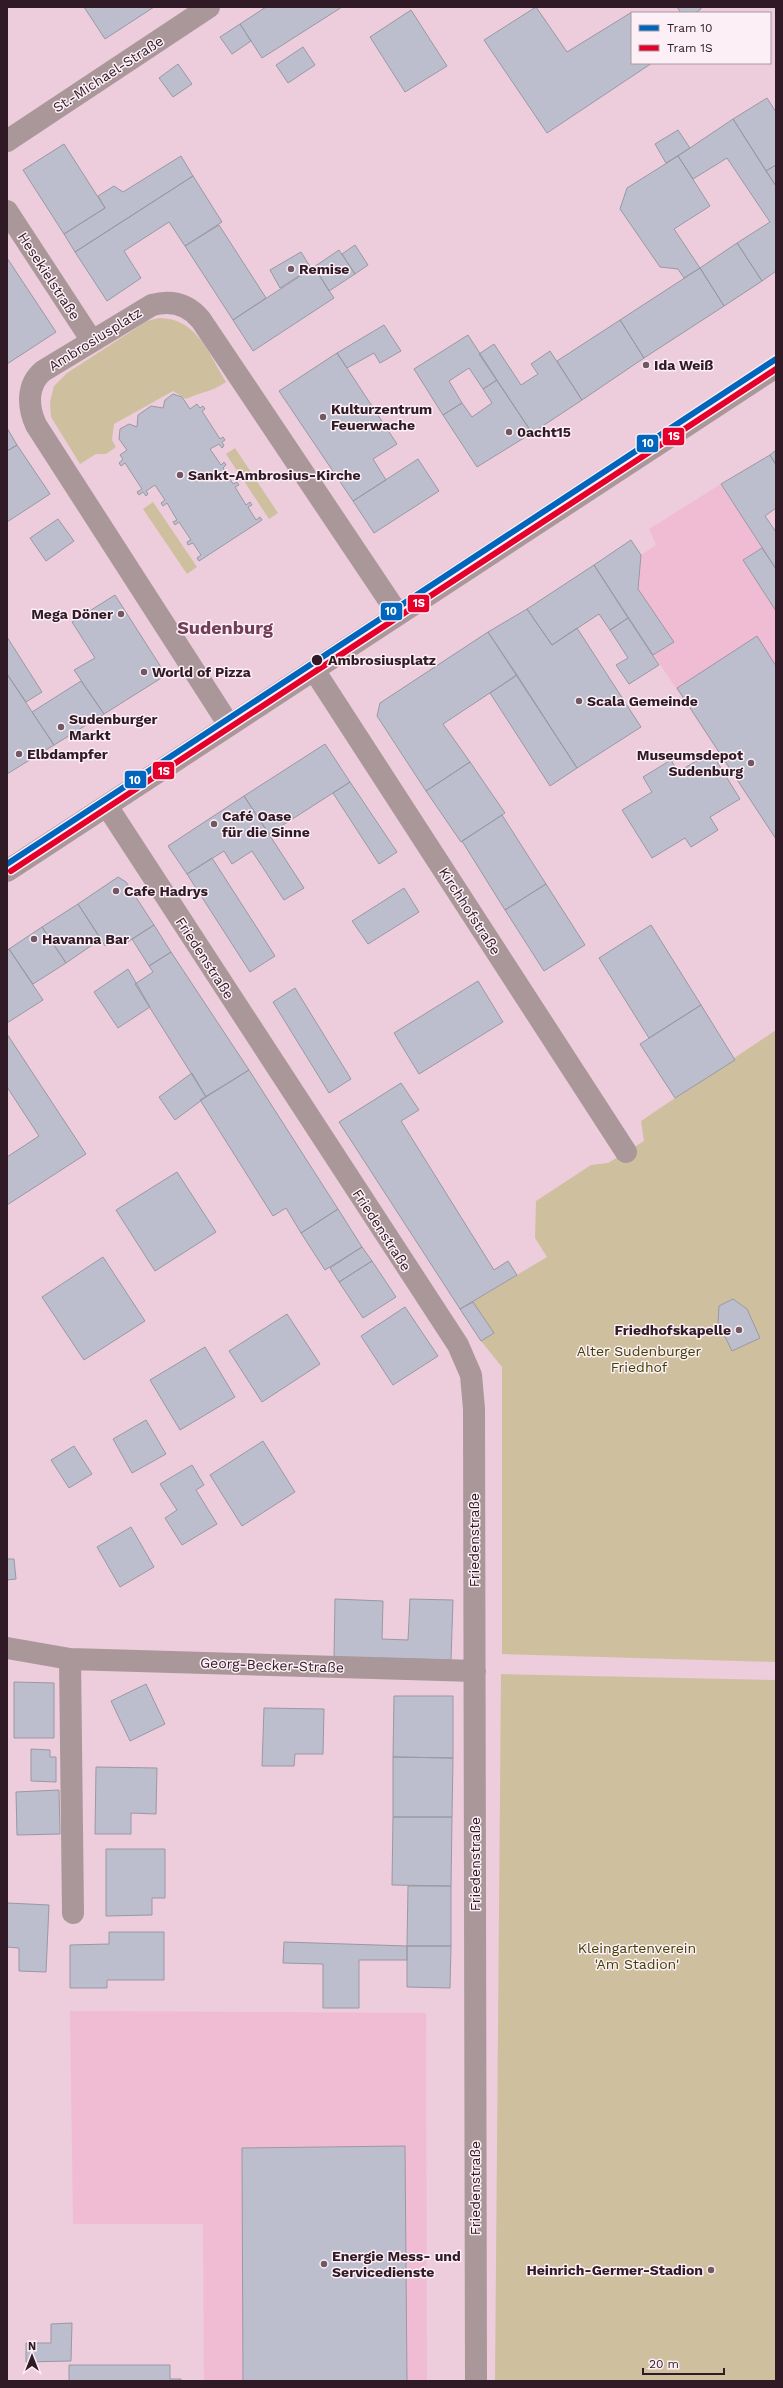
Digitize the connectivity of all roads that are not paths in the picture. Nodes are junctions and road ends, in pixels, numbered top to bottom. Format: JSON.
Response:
{"nodes":[{"id":1,"x":210,"y":7,"type":"edge"},
{"id":2,"x":7,"y":141,"type":"edge"},
{"id":3,"x":7,"y":211,"type":"edge"},
{"id":4,"x":92,"y":341,"type":"junction"},
{"id":5,"x":776,"y":367,"type":"edge"},
{"id":6,"x":398,"y":614,"type":"junction"},
{"id":7,"x":314,"y":670,"type":"junction"},
{"id":8,"x":229,"y":726,"type":"junction"},
{"id":9,"x":107,"y":806,"type":"junction"},
{"id":10,"x":7,"y":871,"type":"edge"},
{"id":11,"x":626,"y":1152,"type":"dead end"},
{"id":12,"x":7,"y":1648,"type":"edge"},
{"id":13,"x":70,"y":1659,"type":"junction"},
{"id":14,"x":475,"y":1671,"type":"junction"},
{"id":15,"x":73,"y":1913,"type":"dead end"},
{"id":16,"x":476,"y":2381,"type":"edge"}],
"edges":[{"from":1,"to":2,"type":"street","name":"St.-Michael-Straße"},
{"from":3,"to":4,"type":"street","name":"Hesekielstraße"},
{"from":4,"to":6,"type":"street","name":"Ambrosiusplatz"},
{"from":4,"to":8,"type":"street","name":"Ambrosiusplatz"},
{"from":5,"to":6,"type":"street"},
{"from":6,"to":7,"type":"street"},
{"from":7,"to":8,"type":"street"},
{"from":7,"to":11,"type":"street","name":"Kirchhofstraße"},
{"from":8,"to":9,"type":"street"},
{"from":9,"to":10,"type":"street"},
{"from":9,"to":14,"type":"street","name":"Friedenstraße"},
{"from":12,"to":13,"type":"street","name":"Georg-Becker-Straße"},
{"from":13,"to":14,"type":"street","name":"Georg-Becker-Straße"},
{"from":13,"to":15,"type":"street"},
{"from":14,"to":16,"type":"street","name":"Friedenstraße"}]}
